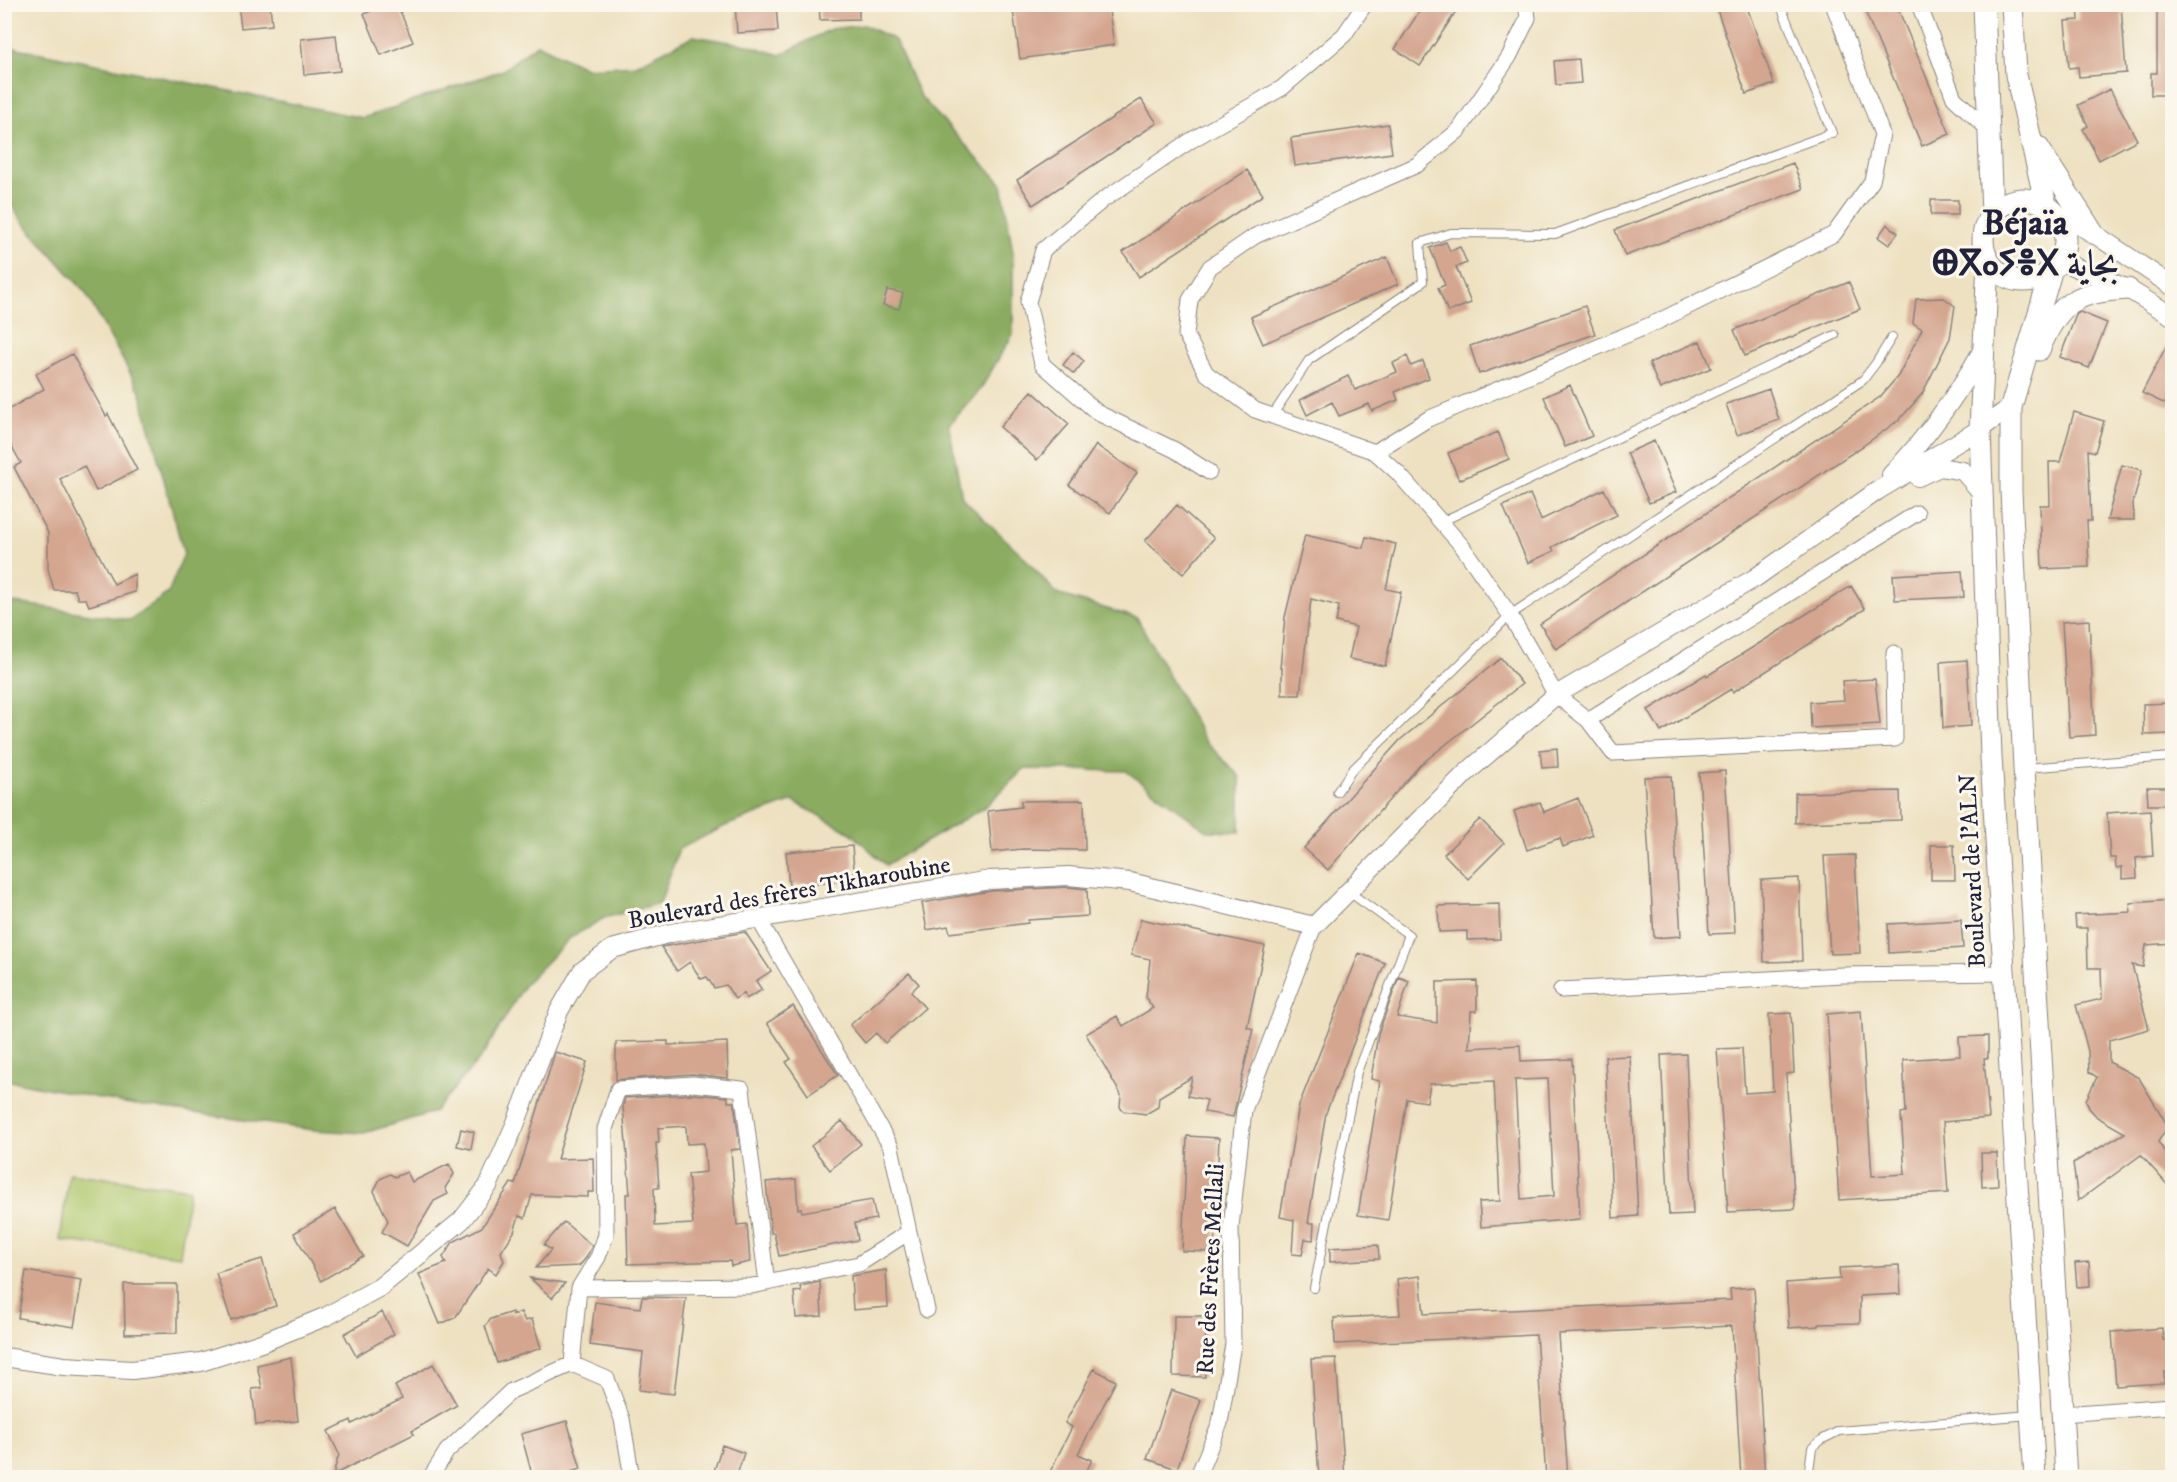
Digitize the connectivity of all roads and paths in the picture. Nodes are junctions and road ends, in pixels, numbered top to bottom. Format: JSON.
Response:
{"nodes":[{"id":1,"x":1365,"y":4,"type":"edge"},
{"id":2,"x":1526,"y":4,"type":"edge"},
{"id":3,"x":1780,"y":4,"type":"edge"},
{"id":4,"x":1833,"y":4,"type":"edge"},
{"id":5,"x":1919,"y":4,"type":"edge"},
{"id":6,"x":1984,"y":4,"type":"edge"},
{"id":7,"x":2012,"y":4,"type":"edge"},
{"id":8,"x":2027,"y":128,"type":"junction"},
{"id":9,"x":1989,"y":130,"type":"junction"},
{"id":10,"x":2051,"y":210,"type":"junction"},
{"id":11,"x":1992,"y":214,"type":"junction"},
{"id":12,"x":2093,"y":232,"type":"junction"},
{"id":13,"x":1988,"y":261,"type":"junction"},
{"id":14,"x":2056,"y":266,"type":"junction"},
{"id":15,"x":2172,"y":286,"type":"edge"},
{"id":16,"x":2128,"y":289,"type":"junction"},
{"id":17,"x":2172,"y":316,"type":"edge"},
{"id":18,"x":1835,"y":335,"type":"dead end"},
{"id":19,"x":1892,"y":336,"type":"dead end"},
{"id":20,"x":1982,"y":351,"type":"junction"},
{"id":21,"x":2011,"y":407,"type":"junction"},
{"id":22,"x":1272,"y":416,"type":"junction"},
{"id":23,"x":1980,"y":429,"type":"junction"},
{"id":24,"x":1375,"y":452,"type":"junction"},
{"id":25,"x":1209,"y":472,"type":"dead end"},
{"id":26,"x":1877,"y":491,"type":"junction"},
{"id":27,"x":1982,"y":492,"type":"junction"},
{"id":28,"x":1917,"y":513,"type":"dead end"},
{"id":29,"x":1441,"y":522,"type":"junction"},
{"id":30,"x":1510,"y":615,"type":"junction"},
{"id":31,"x":1894,"y":652,"type":"dead end"},
{"id":32,"x":1556,"y":695,"type":"junction"},
{"id":33,"x":1588,"y":720,"type":"junction"},
{"id":34,"x":2172,"y":757,"type":"edge"},
{"id":35,"x":2024,"y":768,"type":"junction"},
{"id":36,"x":1337,"y":792,"type":"dead end"},
{"id":37,"x":1349,"y":892,"type":"junction"},
{"id":38,"x":758,"y":918,"type":"junction"},
{"id":39,"x":1314,"y":926,"type":"junction"},
{"id":40,"x":2004,"y":973,"type":"junction"},
{"id":41,"x":1561,"y":990,"type":"dead end"},
{"id":42,"x":909,"y":1232,"type":"junction"},
{"id":43,"x":767,"y":1283,"type":"junction"},
{"id":44,"x":579,"y":1288,"type":"junction"},
{"id":45,"x":1314,"y":1288,"type":"dead end"},
{"id":46,"x":927,"y":1310,"type":"dead end"},
{"id":47,"x":4,"y":1357,"type":"edge"},
{"id":48,"x":572,"y":1364,"type":"junction"},
{"id":49,"x":2172,"y":1406,"type":"edge"},
{"id":50,"x":2062,"y":1414,"type":"junction"},
{"id":51,"x":2031,"y":1415,"type":"junction"},
{"id":52,"x":430,"y":1478,"type":"edge"},
{"id":53,"x":632,"y":1478,"type":"edge"},
{"id":54,"x":1197,"y":1478,"type":"edge"},
{"id":55,"x":1808,"y":1478,"type":"edge"},
{"id":56,"x":2035,"y":1478,"type":"edge"},
{"id":57,"x":2066,"y":1478,"type":"edge"}],
"edges":[{"from":1,"to":25,"type":"street"},
{"from":2,"to":22,"type":"street"},
{"from":3,"to":22,"type":"lane"},
{"from":4,"to":24,"type":"street"},
{"from":5,"to":9,"type":"street"},
{"from":6,"to":9,"type":"main road"},
{"from":7,"to":8,"type":"main road"},
{"from":8,"to":10,"type":"main road"},
{"from":8,"to":12,"type":"main road"},
{"from":9,"to":11,"type":"main road"},
{"from":10,"to":11,"type":"main road"},
{"from":10,"to":12,"type":"street"},
{"from":10,"to":14,"type":"main road"},
{"from":11,"to":13,"type":"main road"},
{"from":12,"to":15,"type":"street"},
{"from":13,"to":14,"type":"main road"},
{"from":13,"to":20,"type":"main road","name":"Boulevard de l'ALN"},
{"from":14,"to":16,"type":"street"},
{"from":14,"to":21,"type":"main road"},
{"from":16,"to":17,"type":"street"},
{"from":16,"to":21,"type":"main road"},
{"from":18,"to":29,"type":"lane"},
{"from":19,"to":30,"type":"lane"},
{"from":20,"to":23,"type":"main road","name":"Boulevard de l'ALN"},
{"from":20,"to":26,"type":"street"},
{"from":21,"to":23,"type":"street"},
{"from":21,"to":35,"type":"main road"},
{"from":22,"to":24,"type":"street"},
{"from":23,"to":26,"type":"street"},
{"from":23,"to":27,"type":"main road","name":"Boulevard de l'ALN"},
{"from":24,"to":29,"type":"street"},
{"from":26,"to":27,"type":"street"},
{"from":26,"to":32,"type":"street"},
{"from":27,"to":40,"type":"main road","name":"Boulevard de l'ALN"},
{"from":28,"to":33,"type":"street"},
{"from":29,"to":30,"type":"street"},
{"from":30,"to":32,"type":"street"},
{"from":30,"to":36,"type":"lane"},
{"from":31,"to":33,"type":"street"},
{"from":32,"to":33,"type":"street"},
{"from":32,"to":37,"type":"street"},
{"from":34,"to":35,"type":"lane"},
{"from":35,"to":50,"type":"main road"},
{"from":37,"to":39,"type":"street"},
{"from":37,"to":45,"type":"lane"},
{"from":38,"to":39,"type":"street","name":"Boulevard des frères Tikharoubine"},
{"from":38,"to":42,"type":"street"},
{"from":38,"to":47,"type":"street","name":"Boulevard des frères Tikharoubine"},
{"from":39,"to":54,"type":"street","name":"Rue des Frères Mellali"},
{"from":40,"to":41,"type":"street"},
{"from":40,"to":51,"type":"main road","name":"Boulevard de l'ALN"},
{"from":42,"to":43,"type":"street"},
{"from":42,"to":46,"type":"street"},
{"from":43,"to":44,"type":"street"},
{"from":43,"to":44,"type":"street"},
{"from":44,"to":48,"type":"street"},
{"from":48,"to":52,"type":"street"},
{"from":48,"to":53,"type":"street"},
{"from":49,"to":50,"type":"street"},
{"from":50,"to":57,"type":"main road"},
{"from":51,"to":55,"type":"lane"},
{"from":51,"to":56,"type":"main road","name":"Boulevard de l'ALN"}]}
